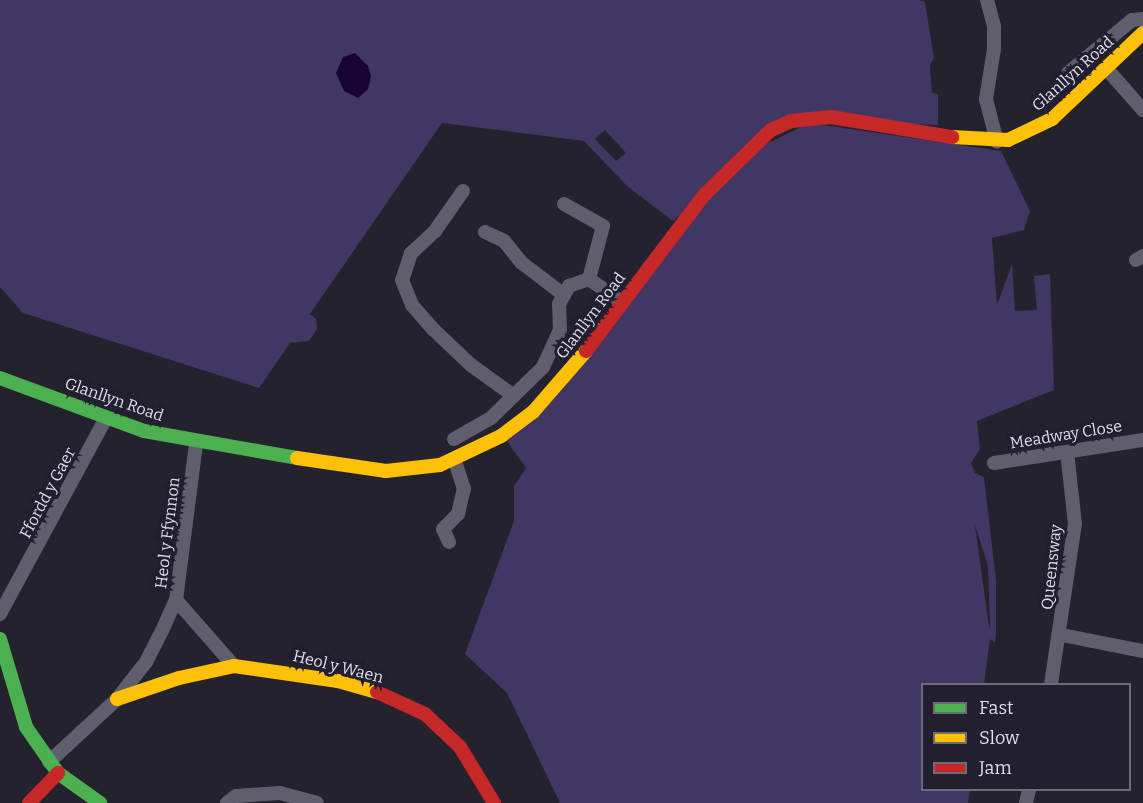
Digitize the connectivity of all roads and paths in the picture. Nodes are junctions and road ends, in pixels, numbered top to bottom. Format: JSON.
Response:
{"nodes":[{"id":1,"x":987,"y":0,"type":"edge"},
{"id":2,"x":1143,"y":19,"type":"edge"},
{"id":3,"x":1143,"y":33,"type":"edge"},
{"id":4,"x":1106,"y":68,"type":"junction"},
{"id":5,"x":1068,"y":73,"type":"dead end"},
{"id":6,"x":1143,"y":110,"type":"edge"},
{"id":7,"x":997,"y":142,"type":"junction"},
{"id":8,"x":463,"y":191,"type":"dead end"},
{"id":9,"x":564,"y":204,"type":"dead end"},
{"id":10,"x":485,"y":232,"type":"dead end"},
{"id":11,"x":589,"y":279,"type":"junction"},
{"id":12,"x":564,"y":295,"type":"junction"},
{"id":13,"x":622,"y":302,"type":"junction"},
{"id":14,"x":0,"y":378,"type":"edge"},
{"id":15,"x":514,"y":396,"type":"junction"},
{"id":16,"x":106,"y":418,"type":"junction"},
{"id":17,"x":454,"y":439,"type":"dead end"},
{"id":18,"x":1143,"y":440,"type":"edge"},
{"id":19,"x":196,"y":443,"type":"junction"},
{"id":20,"x":1067,"y":452,"type":"junction"},
{"id":21,"x":455,"y":461,"type":"junction"},
{"id":22,"x":994,"y":463,"type":"dead end"},
{"id":23,"x":443,"y":532,"type":"dead end"},
{"id":24,"x":176,"y":600,"type":"junction"},
{"id":25,"x":0,"y":614,"type":"edge"},
{"id":26,"x":1062,"y":635,"type":"junction"},
{"id":27,"x":0,"y":639,"type":"edge"},
{"id":28,"x":1143,"y":651,"type":"edge"},
{"id":29,"x":234,"y":666,"type":"junction"},
{"id":30,"x":1051,"y":683,"type":"edge"},
{"id":31,"x":117,"y":699,"type":"junction"},
{"id":32,"x":49,"y":762,"type":"junction"},
{"id":33,"x":58,"y":773,"type":"junction"},
{"id":34,"x":29,"y":803,"type":"edge"},
{"id":35,"x":100,"y":803,"type":"edge"},
{"id":36,"x":227,"y":803,"type":"edge"},
{"id":37,"x":317,"y":803,"type":"edge"},
{"id":38,"x":494,"y":803,"type":"edge"}],
"edges":[{"from":1,"to":7,"type":"street"},
{"from":2,"to":5,"type":"street"},
{"from":3,"to":4,"type":"street","name":"Glanllyn Road"},
{"from":4,"to":6,"type":"street"},
{"from":4,"to":7,"type":"street","name":"Glanllyn Road"},
{"from":7,"to":13,"type":"street","name":"Glanllyn Road"},
{"from":8,"to":15,"type":"street"},
{"from":9,"to":11,"type":"street"},
{"from":10,"to":12,"type":"street"},
{"from":11,"to":12,"type":"street"},
{"from":11,"to":13,"type":"street"},
{"from":12,"to":15,"type":"street"},
{"from":13,"to":21,"type":"street","name":"Glanllyn Road"},
{"from":14,"to":16,"type":"street","name":"Glanllyn Road"},
{"from":15,"to":17,"type":"street"},
{"from":16,"to":19,"type":"street","name":"Glanllyn Road"},
{"from":16,"to":25,"type":"street","name":"Ffordd y Gaer"},
{"from":18,"to":20,"type":"street","name":"Meadway Close"},
{"from":19,"to":21,"type":"street","name":"Glanllyn Road"},
{"from":19,"to":24,"type":"street","name":"Heol y Ffynnon"},
{"from":20,"to":22,"type":"street","name":"Meadway Close"},
{"from":20,"to":26,"type":"street","name":"Queensway"},
{"from":21,"to":23,"type":"street"},
{"from":24,"to":29,"type":"street"},
{"from":24,"to":31,"type":"street","name":"Heol y Ffynnon"},
{"from":26,"to":28,"type":"street"},
{"from":26,"to":30,"type":"street","name":"Queensway"},
{"from":27,"to":32,"type":"street"},
{"from":29,"to":31,"type":"street","name":"Heol y Waen"},
{"from":29,"to":38,"type":"street","name":"Heol y Waen"},
{"from":31,"to":32,"type":"street","name":"Heol y Ffynnon"},
{"from":32,"to":33,"type":"street"},
{"from":33,"to":34,"type":"street"},
{"from":33,"to":35,"type":"street"},
{"from":36,"to":37,"type":"street"}]}
